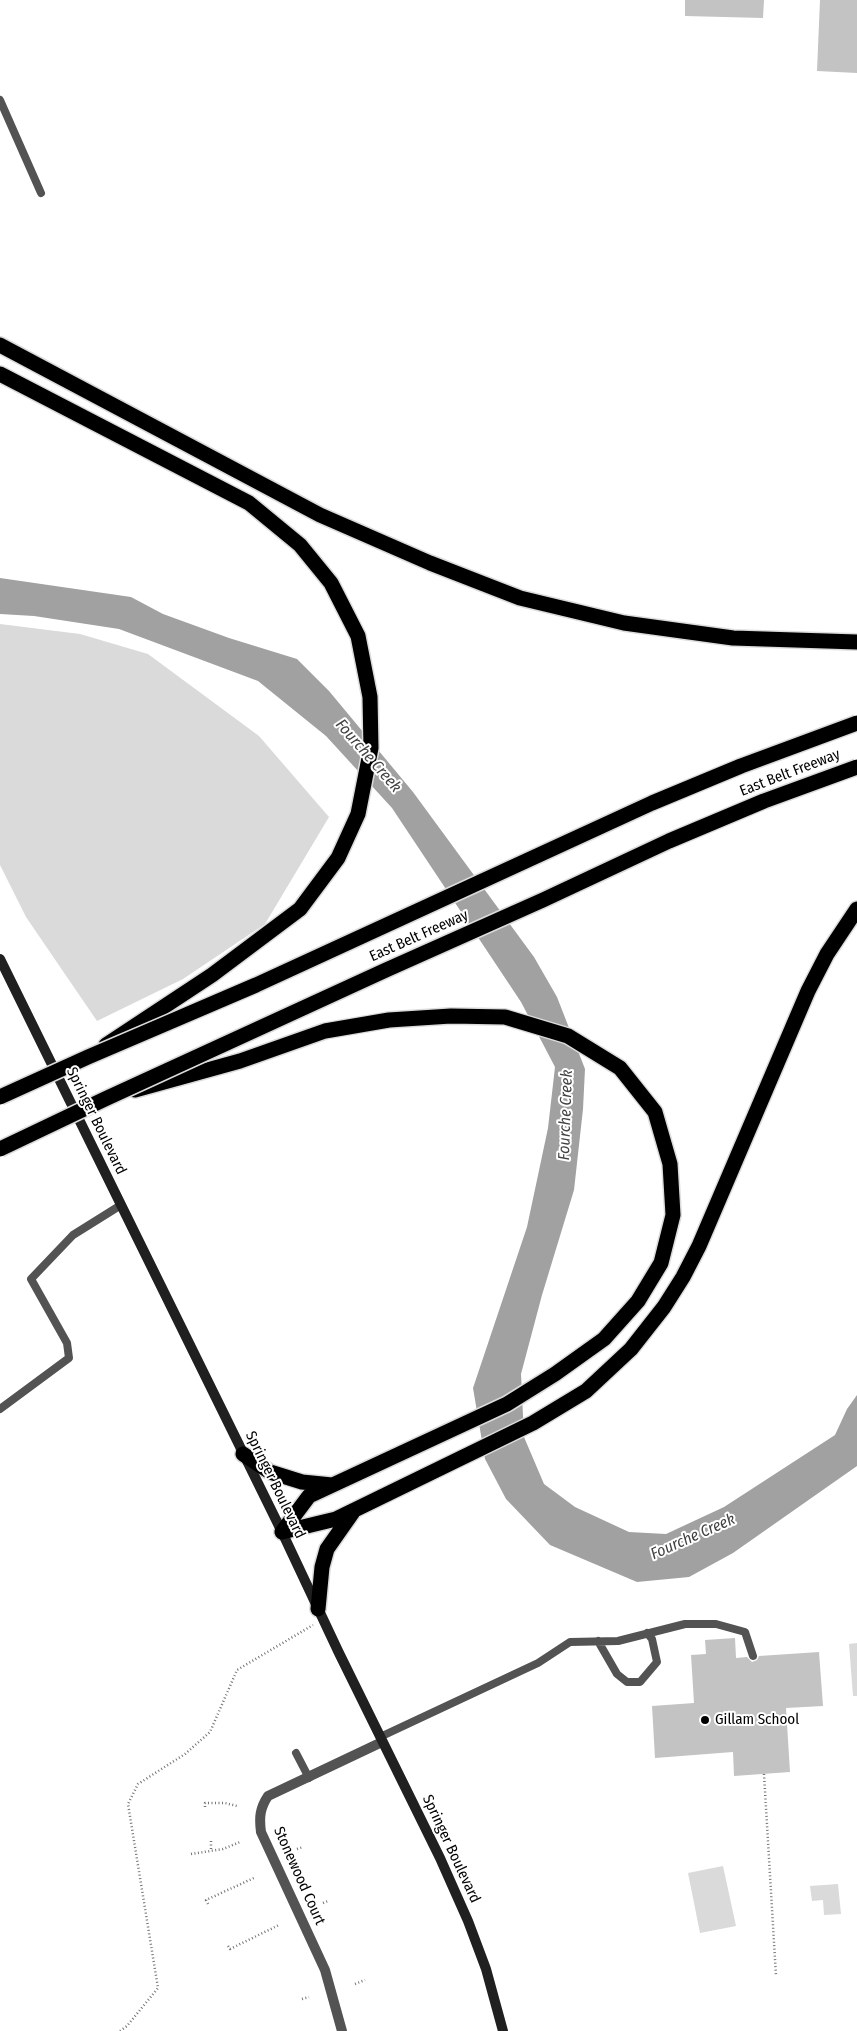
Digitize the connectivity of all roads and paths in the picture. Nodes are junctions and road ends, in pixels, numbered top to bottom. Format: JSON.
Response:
{"nodes":[{"id":1,"x":0,"y":100,"type":"edge"},
{"id":2,"x":41,"y":193,"type":"dead end"},
{"id":3,"x":0,"y":345,"type":"edge"},
{"id":4,"x":0,"y":374,"type":"edge"},
{"id":5,"x":857,"y":642,"type":"edge"},
{"id":6,"x":857,"y":723,"type":"edge"},
{"id":7,"x":857,"y":766,"type":"edge"},
{"id":8,"x":857,"y":910,"type":"edge"},
{"id":9,"x":0,"y":959,"type":"edge"},
{"id":10,"x":88,"y":1057,"type":"junction"},
{"id":11,"x":0,"y":1097,"type":"edge"},
{"id":12,"x":105,"y":1099,"type":"junction"},
{"id":13,"x":0,"y":1149,"type":"edge"},
{"id":14,"x":121,"y":1205,"type":"junction"},
{"id":15,"x":0,"y":1409,"type":"edge"},
{"id":16,"x":243,"y":1454,"type":"junction"},
{"id":17,"x":334,"y":1485,"type":"junction"},
{"id":18,"x":356,"y":1508,"type":"junction"},
{"id":19,"x":282,"y":1532,"type":"junction"},
{"id":20,"x":320,"y":1614,"type":"junction"},
{"id":21,"x":647,"y":1634,"type":"junction"},
{"id":22,"x":598,"y":1641,"type":"junction"},
{"id":23,"x":754,"y":1656,"type":"dead end"},
{"id":24,"x":381,"y":1740,"type":"junction"},
{"id":25,"x":296,"y":1754,"type":"dead end"},
{"id":26,"x":764,"y":1774,"type":"dead end"},
{"id":27,"x":309,"y":1778,"type":"junction"},
{"id":28,"x":237,"y":1806,"type":"dead end"},
{"id":29,"x":205,"y":1807,"type":"dead end"},
{"id":30,"x":211,"y":1841,"type":"dead end"},
{"id":31,"x":240,"y":1842,"type":"dead end"},
{"id":32,"x":303,"y":1846,"type":"dead end"},
{"id":33,"x":297,"y":1849,"type":"dead end"},
{"id":34,"x":211,"y":1850,"type":"junction"},
{"id":35,"x":191,"y":1854,"type":"dead end"},
{"id":36,"x":256,"y":1876,"type":"dead end"},
{"id":37,"x":328,"y":1901,"type":"dead end"},
{"id":38,"x":208,"y":1904,"type":"dead end"},
{"id":39,"x":323,"y":1904,"type":"dead end"},
{"id":40,"x":279,"y":1926,"type":"dead end"},
{"id":41,"x":228,"y":1946,"type":"dead end"},
{"id":42,"x":776,"y":1976,"type":"dead end"},
{"id":43,"x":365,"y":1980,"type":"dead end"},
{"id":44,"x":355,"y":1984,"type":"dead end"},
{"id":45,"x":309,"y":1997,"type":"dead end"},
{"id":46,"x":302,"y":1999,"type":"dead end"},
{"id":47,"x":120,"y":2031,"type":"edge"},
{"id":48,"x":342,"y":2031,"type":"edge"},
{"id":49,"x":503,"y":2031,"type":"edge"}],
"edges":[{"from":1,"to":2,"type":"lane"},
{"from":3,"to":5,"type":"highway"},
{"from":4,"to":10,"type":"highway","bridge":true},
{"from":6,"to":10,"type":"highway","name":"East Belt Freeway","bridge":true},
{"from":7,"to":12,"type":"highway","name":"East Belt Freeway","bridge":true},
{"from":8,"to":18,"type":"highway"},
{"from":9,"to":14,"type":"main road","name":"Springer Boulevard"},
{"from":10,"to":11,"type":"highway","name":"East Belt Freeway","bridge":true},
{"from":12,"to":13,"type":"highway","name":"East Belt Freeway","bridge":true},
{"from":12,"to":17,"type":"highway","bridge":true},
{"from":14,"to":15,"type":"lane"},
{"from":14,"to":16,"type":"main road","name":"Springer Boulevard"},
{"from":16,"to":17,"type":"highway"},
{"from":16,"to":19,"type":"main road","name":"Springer Boulevard"},
{"from":17,"to":19,"type":"highway"},
{"from":18,"to":19,"type":"highway"},
{"from":18,"to":20,"type":"highway"},
{"from":19,"to":20,"type":"main road","name":"Springer Boulevard"},
{"from":20,"to":24,"type":"main road","name":"Springer Boulevard"},
{"from":20,"to":47,"type":"path"},
{"from":21,"to":22,"type":"lane"},
{"from":21,"to":22,"type":"lane"},
{"from":21,"to":23,"type":"lane"},
{"from":22,"to":24,"type":"lane"},
{"from":24,"to":27,"type":"street","name":"Stonewood Court"},
{"from":24,"to":49,"type":"main road","name":"Springer Boulevard"},
{"from":25,"to":27,"type":"lane"},
{"from":26,"to":42,"type":"path"},
{"from":27,"to":48,"type":"street","name":"Stonewood Court"},
{"from":28,"to":29,"type":"path"},
{"from":30,"to":34,"type":"path"},
{"from":31,"to":34,"type":"path"},
{"from":32,"to":33,"type":"path"},
{"from":34,"to":35,"type":"path"},
{"from":36,"to":38,"type":"path"},
{"from":37,"to":39,"type":"path"},
{"from":40,"to":41,"type":"path"},
{"from":43,"to":44,"type":"path"},
{"from":45,"to":46,"type":"path"}]}
